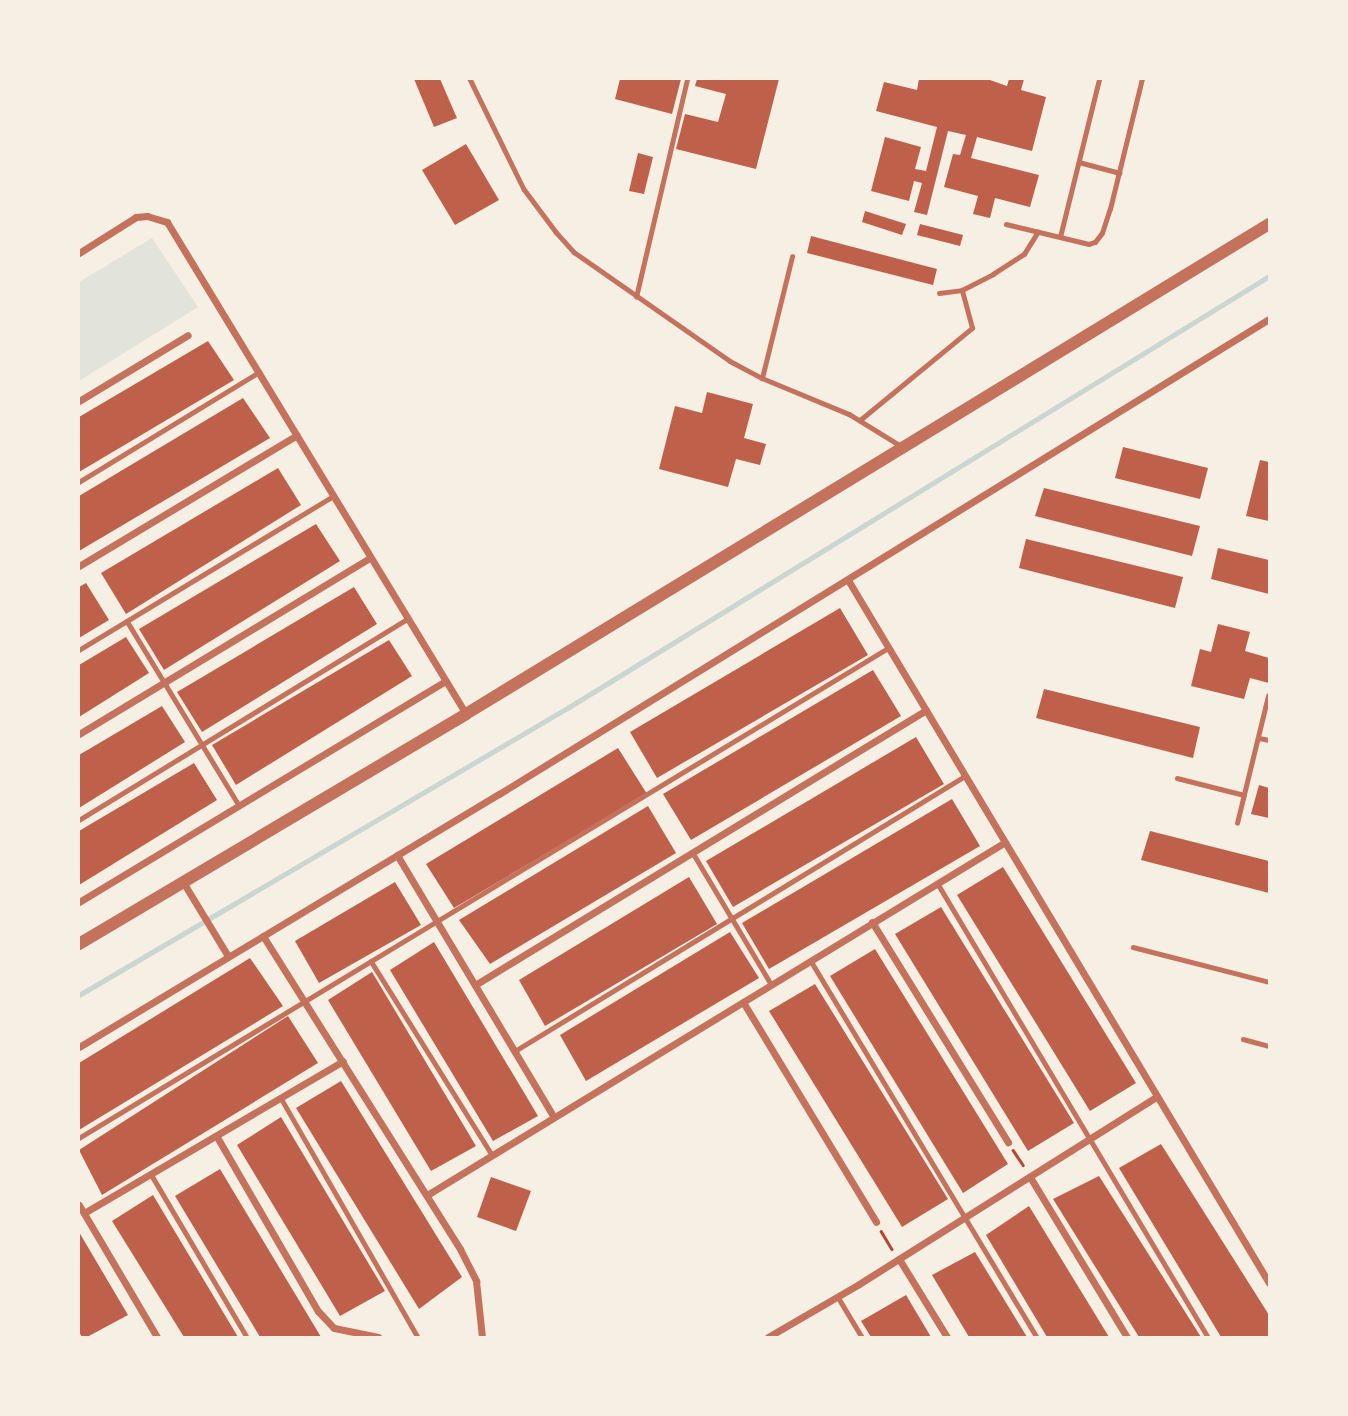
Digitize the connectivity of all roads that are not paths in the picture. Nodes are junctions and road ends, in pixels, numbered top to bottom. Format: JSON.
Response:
{"nodes":[{"id":1,"x":470,"y":79,"type":"edge"},
{"id":2,"x":687,"y":79,"type":"edge"},
{"id":3,"x":1099,"y":79,"type":"edge"},
{"id":4,"x":1142,"y":79,"type":"edge"},
{"id":5,"x":1079,"y":162,"type":"junction"},
{"id":6,"x":1120,"y":173,"type":"junction"},
{"id":7,"x":1006,"y":224,"type":"dead end"},
{"id":8,"x":1269,"y":224,"type":"edge"},
{"id":9,"x":1038,"y":232,"type":"junction"},
{"id":10,"x":1060,"y":237,"type":"junction"},
{"id":11,"x":79,"y":253,"type":"edge"},
{"id":12,"x":792,"y":257,"type":"dead end"},
{"id":13,"x":962,"y":290,"type":"junction"},
{"id":14,"x":939,"y":293,"type":"dead end"},
{"id":15,"x":636,"y":297,"type":"junction"},
{"id":16,"x":1269,"y":319,"type":"edge"},
{"id":17,"x":188,"y":335,"type":"dead end"},
{"id":18,"x":259,"y":372,"type":"junction"},
{"id":19,"x":762,"y":379,"type":"junction"},
{"id":20,"x":79,"y":401,"type":"edge"},
{"id":21,"x":860,"y":420,"type":"junction"},
{"id":22,"x":297,"y":435,"type":"junction"},
{"id":23,"x":902,"y":446,"type":"junction"},
{"id":24,"x":79,"y":482,"type":"edge"},
{"id":25,"x":333,"y":496,"type":"junction"},
{"id":26,"x":370,"y":558,"type":"junction"},
{"id":27,"x":79,"y":566,"type":"edge"},
{"id":28,"x":848,"y":580,"type":"junction"},
{"id":29,"x":407,"y":619,"type":"junction"},
{"id":30,"x":127,"y":621,"type":"junction"},
{"id":31,"x":888,"y":648,"type":"junction"},
{"id":32,"x":79,"y":650,"type":"edge"},
{"id":33,"x":446,"y":681,"type":"junction"},
{"id":34,"x":164,"y":682,"type":"junction"},
{"id":35,"x":1268,"y":696,"type":"edge"},
{"id":36,"x":926,"y":710,"type":"junction"},
{"id":37,"x":466,"y":714,"type":"junction"},
{"id":38,"x":79,"y":734,"type":"edge"},
{"id":39,"x":1259,"y":737,"type":"junction"},
{"id":40,"x":1269,"y":740,"type":"edge"},
{"id":41,"x":201,"y":745,"type":"junction"},
{"id":42,"x":965,"y":776,"type":"junction"},
{"id":43,"x":1177,"y":778,"type":"dead end"},
{"id":44,"x":1244,"y":795,"type":"junction"},
{"id":45,"x":239,"y":806,"type":"junction"},
{"id":46,"x":79,"y":820,"type":"edge"},
{"id":47,"x":1237,"y":823,"type":"dead end"},
{"id":48,"x":1005,"y":842,"type":"junction"},
{"id":49,"x":692,"y":852,"type":"junction"},
{"id":50,"x":397,"y":855,"type":"junction"},
{"id":51,"x":183,"y":882,"type":"junction"},
{"id":52,"x":937,"y":883,"type":"junction"},
{"id":53,"x":79,"y":902,"type":"edge"},
{"id":54,"x":733,"y":920,"type":"junction"},
{"id":55,"x":872,"y":922,"type":"junction"},
{"id":56,"x":438,"y":923,"type":"junction"},
{"id":57,"x":262,"y":936,"type":"junction"},
{"id":58,"x":79,"y":944,"type":"edge"},
{"id":59,"x":1133,"y":947,"type":"dead end"},
{"id":60,"x":228,"y":956,"type":"junction"},
{"id":61,"x":811,"y":960,"type":"junction"},
{"id":62,"x":371,"y":961,"type":"junction"},
{"id":63,"x":1269,"y":982,"type":"edge"},
{"id":64,"x":771,"y":984,"type":"junction"},
{"id":65,"x":475,"y":985,"type":"junction"},
{"id":66,"x":304,"y":1000,"type":"junction"},
{"id":67,"x":743,"y":1002,"type":"junction"},
{"id":68,"x":1243,"y":1039,"type":"dead end"},
{"id":69,"x":1269,"y":1046,"type":"edge"},
{"id":70,"x":79,"y":1047,"type":"edge"},
{"id":71,"x":515,"y":1051,"type":"junction"},
{"id":72,"x":343,"y":1061,"type":"junction"},
{"id":73,"x":1157,"y":1096,"type":"junction"},
{"id":74,"x":281,"y":1098,"type":"junction"},
{"id":75,"x":554,"y":1117,"type":"junction"},
{"id":76,"x":217,"y":1137,"type":"junction"},
{"id":77,"x":79,"y":1138,"type":"edge"},
{"id":78,"x":1091,"y":1138,"type":"junction"},
{"id":79,"x":1008,"y":1142,"type":"road end"},
{"id":80,"x":492,"y":1154,"type":"junction"},
{"id":81,"x":151,"y":1174,"type":"junction"},
{"id":82,"x":1030,"y":1177,"type":"junction"},
{"id":83,"x":427,"y":1195,"type":"junction"},
{"id":84,"x":79,"y":1205,"type":"edge"},
{"id":85,"x":83,"y":1213,"type":"junction"},
{"id":86,"x":965,"y":1217,"type":"junction"},
{"id":87,"x":876,"y":1222,"type":"road end"},
{"id":88,"x":899,"y":1259,"type":"junction"},
{"id":89,"x":1269,"y":1283,"type":"edge"},
{"id":90,"x":838,"y":1297,"type":"junction"},
{"id":91,"x":157,"y":1337,"type":"edge"},
{"id":92,"x":247,"y":1337,"type":"edge"},
{"id":93,"x":378,"y":1337,"type":"edge"},
{"id":94,"x":418,"y":1337,"type":"edge"},
{"id":95,"x":482,"y":1337,"type":"edge"},
{"id":96,"x":772,"y":1337,"type":"edge"},
{"id":97,"x":862,"y":1337,"type":"edge"},
{"id":98,"x":947,"y":1337,"type":"edge"},
{"id":99,"x":1037,"y":1337,"type":"edge"},
{"id":100,"x":1127,"y":1337,"type":"edge"},
{"id":101,"x":1208,"y":1337,"type":"edge"}],
"edges":[{"from":1,"to":15,"type":"lane"},
{"from":2,"to":15,"type":"lane"},
{"from":3,"to":5,"type":"lane"},
{"from":4,"to":6,"type":"lane"},
{"from":5,"to":6,"type":"lane"},
{"from":5,"to":10,"type":"lane"},
{"from":6,"to":10,"type":"lane"},
{"from":7,"to":9,"type":"lane"},
{"from":8,"to":23,"type":"street"},
{"from":9,"to":10,"type":"lane"},
{"from":9,"to":13,"type":"lane"},
{"from":11,"to":18,"type":"street"},
{"from":12,"to":19,"type":"lane"},
{"from":13,"to":14,"type":"lane"},
{"from":13,"to":21,"type":"lane"},
{"from":15,"to":19,"type":"lane"},
{"from":16,"to":28,"type":"street"},
{"from":17,"to":20,"type":"street"},
{"from":18,"to":22,"type":"street"},
{"from":18,"to":24,"type":"lane"},
{"from":19,"to":21,"type":"lane"},
{"from":21,"to":23,"type":"lane"},
{"from":22,"to":25,"type":"street"},
{"from":22,"to":27,"type":"street"},
{"from":23,"to":37,"type":"street"},
{"from":25,"to":26,"type":"street"},
{"from":25,"to":30,"type":"lane"},
{"from":26,"to":29,"type":"street"},
{"from":26,"to":34,"type":"street"},
{"from":28,"to":31,"type":"street"},
{"from":28,"to":50,"type":"street"},
{"from":29,"to":33,"type":"street"},
{"from":29,"to":41,"type":"lane"},
{"from":30,"to":32,"type":"lane"},
{"from":30,"to":34,"type":"lane"},
{"from":31,"to":36,"type":"street"},
{"from":31,"to":56,"type":"lane"},
{"from":33,"to":37,"type":"street"},
{"from":33,"to":45,"type":"street"},
{"from":34,"to":38,"type":"street"},
{"from":34,"to":41,"type":"lane"},
{"from":35,"to":39,"type":"lane"},
{"from":36,"to":42,"type":"street"},
{"from":36,"to":49,"type":"street"},
{"from":37,"to":51,"type":"street"},
{"from":39,"to":40,"type":"lane"},
{"from":39,"to":44,"type":"lane"},
{"from":41,"to":45,"type":"lane"},
{"from":41,"to":46,"type":"lane"},
{"from":42,"to":48,"type":"street"},
{"from":42,"to":54,"type":"lane"},
{"from":43,"to":44,"type":"lane"},
{"from":44,"to":47,"type":"lane"},
{"from":45,"to":53,"type":"street"},
{"from":48,"to":52,"type":"street"},
{"from":48,"to":73,"type":"street"},
{"from":49,"to":54,"type":"lane"},
{"from":49,"to":65,"type":"street"},
{"from":50,"to":56,"type":"street"},
{"from":50,"to":57,"type":"street"},
{"from":51,"to":58,"type":"street"},
{"from":51,"to":60,"type":"street"},
{"from":52,"to":55,"type":"street"},
{"from":52,"to":78,"type":"lane"},
{"from":54,"to":64,"type":"lane"},
{"from":54,"to":71,"type":"lane"},
{"from":55,"to":61,"type":"street"},
{"from":55,"to":79,"type":"street"},
{"from":56,"to":62,"type":"lane"},
{"from":56,"to":65,"type":"street"},
{"from":57,"to":60,"type":"street"},
{"from":57,"to":66,"type":"street"},
{"from":59,"to":63,"type":"lane"},
{"from":60,"to":70,"type":"street"},
{"from":61,"to":64,"type":"street"},
{"from":61,"to":86,"type":"lane"},
{"from":62,"to":66,"type":"lane"},
{"from":62,"to":80,"type":"lane"},
{"from":64,"to":67,"type":"street"},
{"from":65,"to":71,"type":"street"},
{"from":66,"to":72,"type":"street"},
{"from":66,"to":77,"type":"lane"},
{"from":67,"to":75,"type":"street"},
{"from":67,"to":87,"type":"street"},
{"from":68,"to":69,"type":"lane"},
{"from":71,"to":75,"type":"street"},
{"from":72,"to":74,"type":"street"},
{"from":72,"to":83,"type":"street"},
{"from":73,"to":78,"type":"street"},
{"from":73,"to":89,"type":"street"},
{"from":74,"to":76,"type":"street"},
{"from":74,"to":94,"type":"lane"},
{"from":75,"to":80,"type":"street"},
{"from":76,"to":81,"type":"street"},
{"from":76,"to":93,"type":"street"},
{"from":78,"to":82,"type":"street"},
{"from":78,"to":101,"type":"lane"},
{"from":80,"to":83,"type":"street"},
{"from":81,"to":85,"type":"street"},
{"from":81,"to":92,"type":"lane"},
{"from":82,"to":86,"type":"street"},
{"from":82,"to":100,"type":"street"},
{"from":83,"to":95,"type":"street"},
{"from":84,"to":85,"type":"street"},
{"from":85,"to":91,"type":"street"},
{"from":86,"to":88,"type":"street"},
{"from":86,"to":99,"type":"lane"},
{"from":88,"to":90,"type":"street"},
{"from":88,"to":98,"type":"street"},
{"from":90,"to":96,"type":"street"},
{"from":90,"to":97,"type":"lane"}]}
